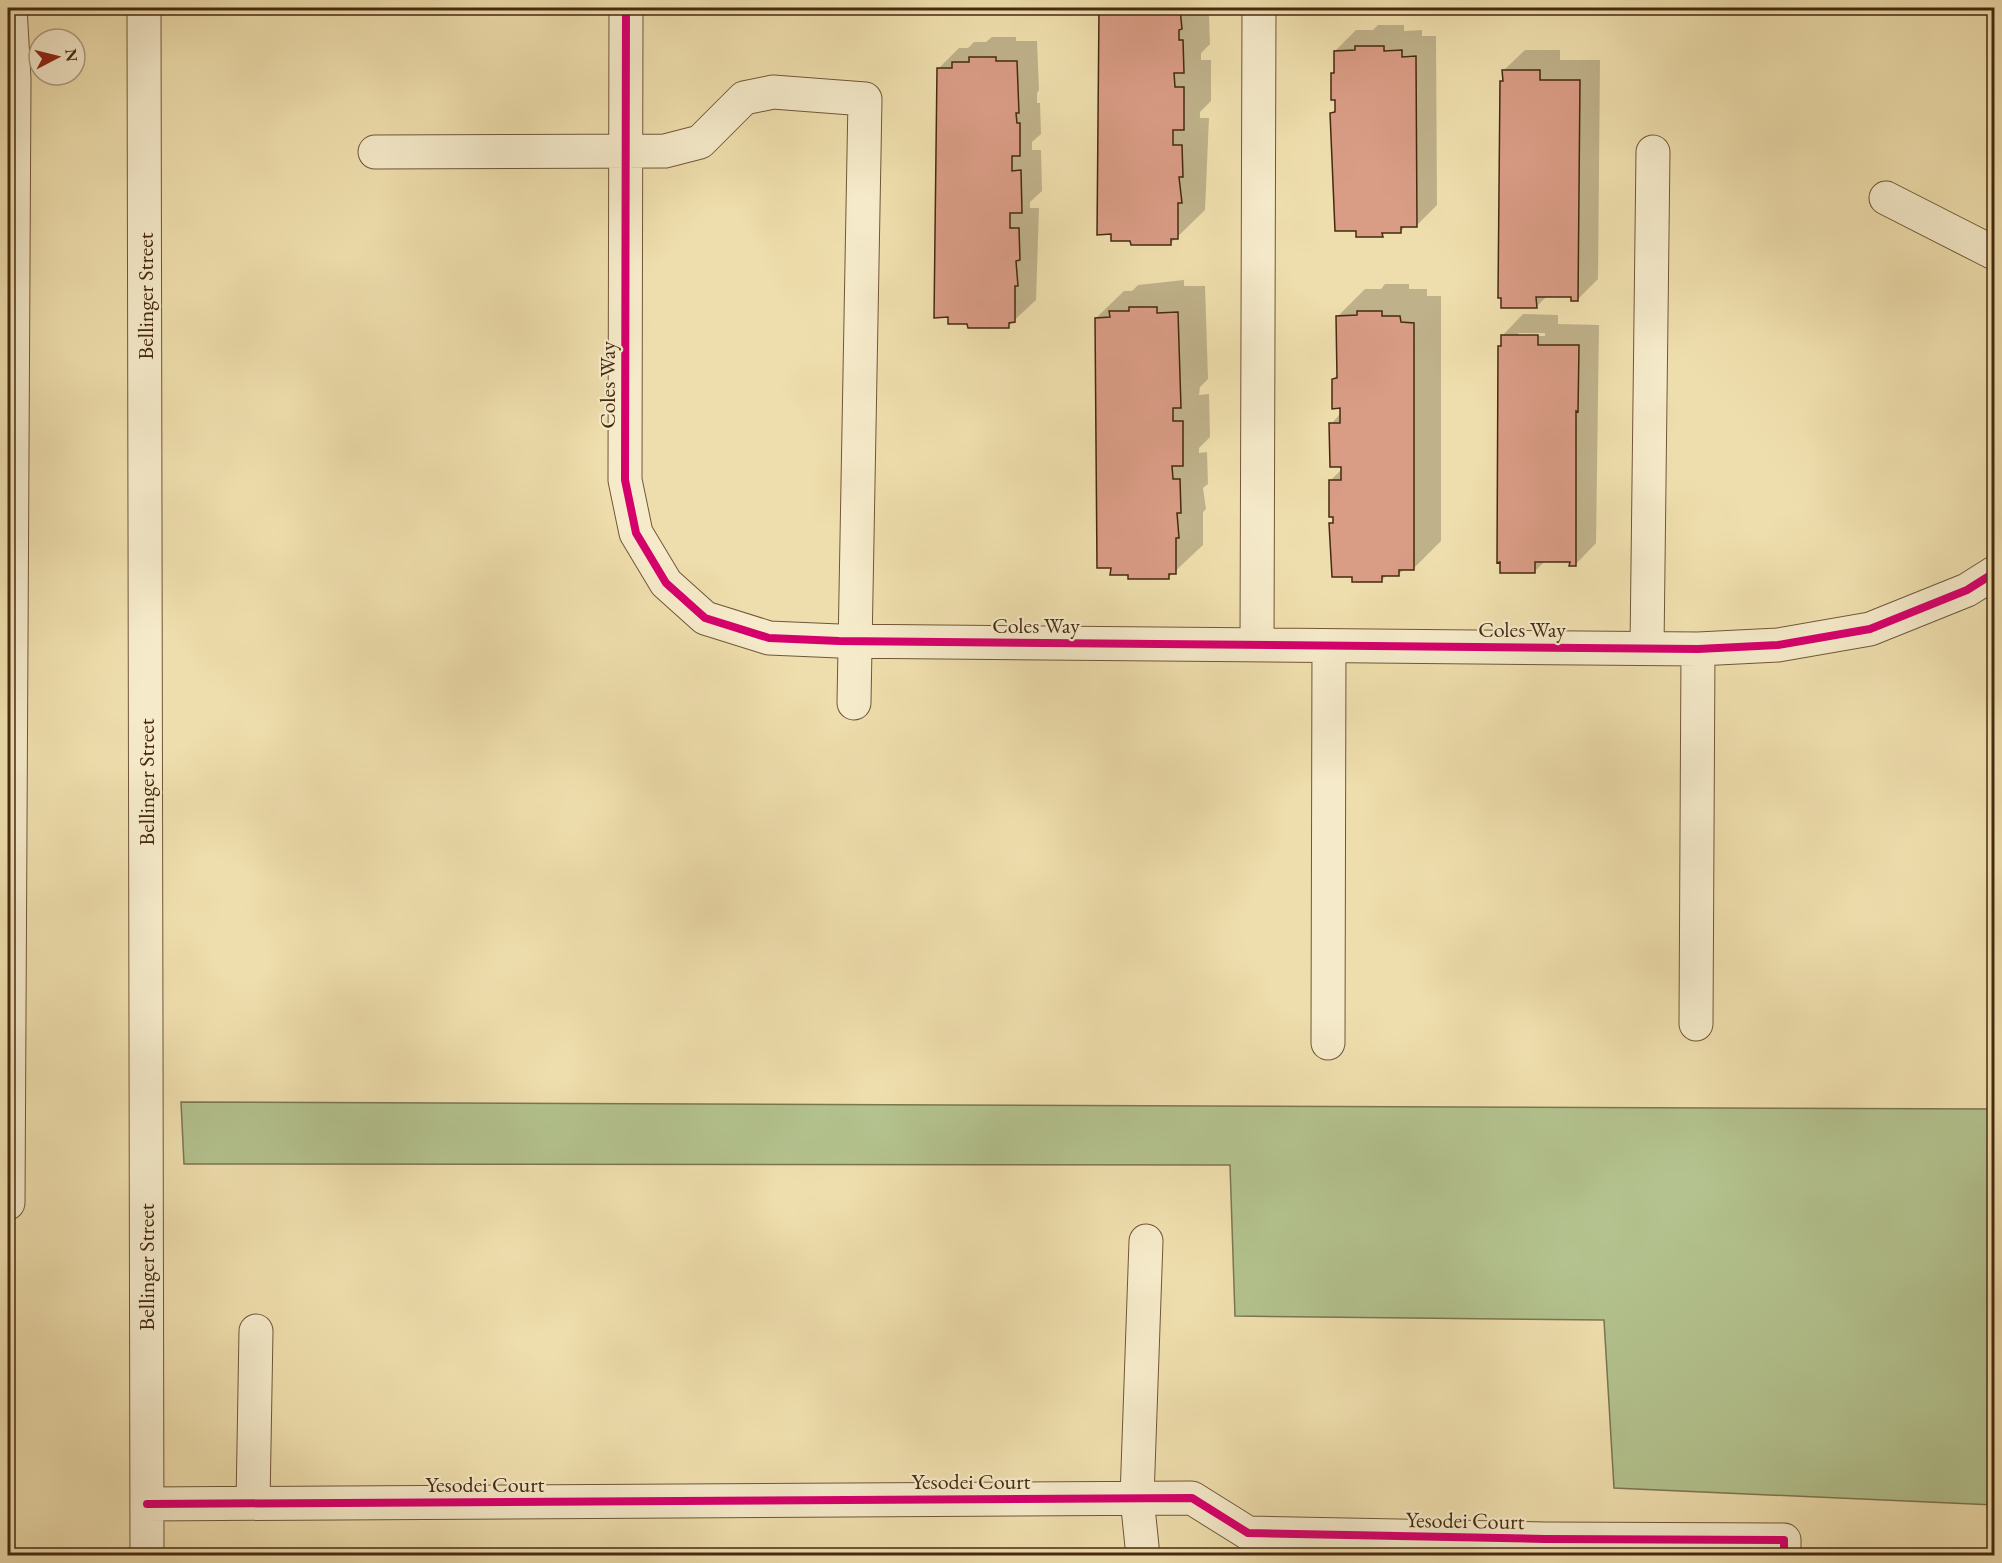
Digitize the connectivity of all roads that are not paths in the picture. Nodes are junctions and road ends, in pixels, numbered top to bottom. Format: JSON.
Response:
{"nodes":[{"id":1,"x":10,"y":8,"type":"edge"},
{"id":2,"x":144,"y":8,"type":"edge"},
{"id":3,"x":626,"y":8,"type":"edge"},
{"id":4,"x":1259,"y":8,"type":"edge"},
{"id":5,"x":11,"y":79,"type":"edge"},
{"id":6,"x":626,"y":151,"type":"junction"},
{"id":7,"x":375,"y":152,"type":"dead end"},
{"id":8,"x":1653,"y":152,"type":"dead end"},
{"id":9,"x":1886,"y":198,"type":"dead end"},
{"id":10,"x":1995,"y":253,"type":"edge"},
{"id":11,"x":9,"y":417,"type":"edge"},
{"id":12,"x":1995,"y":573,"type":"edge"},
{"id":13,"x":10,"y":604,"type":"edge"},
{"id":14,"x":854,"y":641,"type":"junction"},
{"id":15,"x":1257,"y":645,"type":"junction"},
{"id":16,"x":1329,"y":646,"type":"junction"},
{"id":17,"x":1647,"y":648,"type":"junction"},
{"id":18,"x":1698,"y":649,"type":"junction"},
{"id":19,"x":854,"y":703,"type":"dead end"},
{"id":20,"x":8,"y":778,"type":"edge"},
{"id":21,"x":1696,"y":1024,"type":"dead end"},
{"id":22,"x":1328,"y":1042,"type":"dead end"},
{"id":23,"x":8,"y":1203,"type":"edge"},
{"id":24,"x":1146,"y":1241,"type":"dead end"},
{"id":25,"x":256,"y":1332,"type":"dead end"},
{"id":26,"x":1137,"y":1498,"type":"junction"},
{"id":27,"x":253,"y":1503,"type":"junction"},
{"id":28,"x":147,"y":1504,"type":"junction"},
{"id":29,"x":1784,"y":1548,"type":"edge"},
{"id":30,"x":147,"y":1556,"type":"edge"},
{"id":31,"x":1143,"y":1556,"type":"edge"}],
"edges":[{"from":1,"to":5,"type":"street"},
{"from":2,"to":28,"type":"street","name":"Bellinger Street"},
{"from":3,"to":6,"type":"street","name":"Coles Way"},
{"from":4,"to":15,"type":"street"},
{"from":5,"to":11,"type":"street"},
{"from":6,"to":7,"type":"street"},
{"from":6,"to":14,"type":"street","name":"Coles Way"},
{"from":6,"to":14,"type":"street"},
{"from":8,"to":17,"type":"street"},
{"from":9,"to":10,"type":"street"},
{"from":11,"to":13,"type":"street"},
{"from":12,"to":18,"type":"street","name":"Coles Way"},
{"from":13,"to":20,"type":"street"},
{"from":14,"to":15,"type":"street","name":"Coles Way"},
{"from":14,"to":19,"type":"street"},
{"from":15,"to":16,"type":"street","name":"Coles Way"},
{"from":16,"to":17,"type":"street","name":"Coles Way"},
{"from":16,"to":22,"type":"street"},
{"from":17,"to":18,"type":"street","name":"Coles Way"},
{"from":18,"to":21,"type":"street"},
{"from":20,"to":23,"type":"street"},
{"from":24,"to":26,"type":"street"},
{"from":25,"to":27,"type":"street"},
{"from":26,"to":27,"type":"street","name":"Yesodei Court"},
{"from":26,"to":29,"type":"street","name":"Yesodei Court"},
{"from":26,"to":31,"type":"street"},
{"from":27,"to":28,"type":"street","name":"Yesodei Court"},
{"from":28,"to":30,"type":"street","name":"Bellinger Street"}]}
